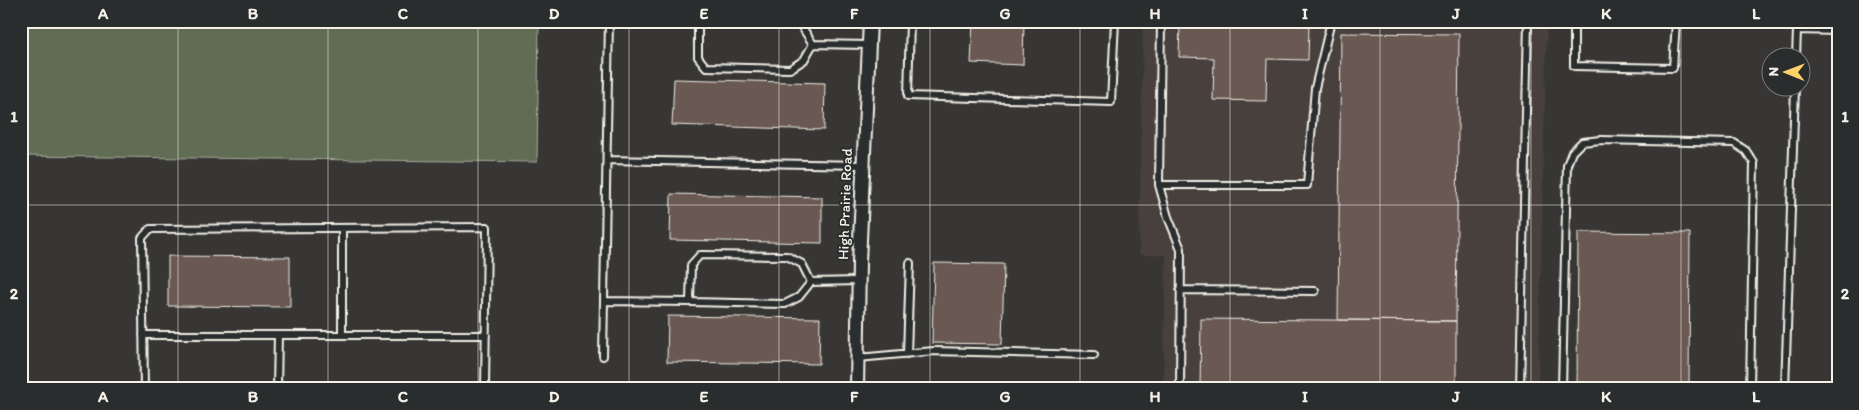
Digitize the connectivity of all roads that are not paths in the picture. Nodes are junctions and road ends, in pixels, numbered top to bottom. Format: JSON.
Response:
{"nodes":[{"id":1,"x":609,"y":21,"type":"edge"},
{"id":2,"x":702,"y":21,"type":"edge"},
{"id":3,"x":791,"y":21,"type":"edge"},
{"id":4,"x":870,"y":21,"type":"edge"},
{"id":5,"x":910,"y":21,"type":"edge"},
{"id":6,"x":1115,"y":21,"type":"edge"},
{"id":7,"x":1161,"y":21,"type":"edge"},
{"id":8,"x":1331,"y":21,"type":"edge"},
{"id":9,"x":1528,"y":21,"type":"edge"},
{"id":10,"x":1574,"y":21,"type":"edge"},
{"id":11,"x":1676,"y":21,"type":"edge"},
{"id":12,"x":1838,"y":31,"type":"edge"},
{"id":13,"x":813,"y":44,"type":"junction"},
{"id":14,"x":868,"y":45,"type":"junction"},
{"id":15,"x":1796,"y":48,"type":"edge"},
{"id":16,"x":1795,"y":98,"type":"edge"},
{"id":17,"x":607,"y":160,"type":"junction"},
{"id":18,"x":863,"y":165,"type":"junction"},
{"id":19,"x":1158,"y":185,"type":"junction"},
{"id":20,"x":342,"y":228,"type":"junction"},
{"id":21,"x":910,"y":263,"type":"dead end"},
{"id":22,"x":859,"y":281,"type":"junction"},
{"id":23,"x":811,"y":282,"type":"junction"},
{"id":24,"x":1180,"y":290,"type":"junction"},
{"id":25,"x":1316,"y":291,"type":"dead end"},
{"id":26,"x":604,"y":301,"type":"junction"},
{"id":27,"x":690,"y":302,"type":"junction"},
{"id":28,"x":342,"y":334,"type":"junction"},
{"id":29,"x":143,"y":335,"type":"junction"},
{"id":30,"x":278,"y":335,"type":"junction"},
{"id":31,"x":486,"y":335,"type":"junction"},
{"id":32,"x":907,"y":354,"type":"junction"},
{"id":33,"x":1094,"y":355,"type":"dead end"},
{"id":34,"x":603,"y":356,"type":"dead end"},
{"id":35,"x":858,"y":358,"type":"junction"},
{"id":36,"x":144,"y":389,"type":"edge"},
{"id":37,"x":277,"y":389,"type":"edge"},
{"id":38,"x":485,"y":389,"type":"edge"},
{"id":39,"x":857,"y":389,"type":"edge"},
{"id":40,"x":1180,"y":389,"type":"edge"},
{"id":41,"x":1520,"y":389,"type":"edge"},
{"id":42,"x":1562,"y":389,"type":"edge"},
{"id":43,"x":1750,"y":389,"type":"edge"},
{"id":44,"x":1785,"y":389,"type":"edge"}],
"edges":[{"from":1,"to":17,"type":"lane"},
{"from":2,"to":13,"type":"lane"},
{"from":3,"to":13,"type":"lane"},
{"from":4,"to":14,"type":"street","name":"High Prairie Road"},
{"from":5,"to":6,"type":"lane"},
{"from":7,"to":19,"type":"lane"},
{"from":8,"to":19,"type":"lane"},
{"from":9,"to":41,"type":"lane"},
{"from":10,"to":11,"type":"lane"},
{"from":12,"to":15,"type":"lane"},
{"from":13,"to":14,"type":"lane"},
{"from":14,"to":18,"type":"street","name":"High Prairie Road"},
{"from":16,"to":44,"type":"lane"},
{"from":17,"to":18,"type":"lane"},
{"from":17,"to":26,"type":"lane"},
{"from":18,"to":22,"type":"street","name":"High Prairie Road"},
{"from":19,"to":24,"type":"lane"},
{"from":20,"to":28,"type":"lane"},
{"from":20,"to":29,"type":"lane"},
{"from":20,"to":31,"type":"lane"},
{"from":21,"to":32,"type":"lane"},
{"from":22,"to":23,"type":"lane"},
{"from":22,"to":35,"type":"street","name":"High Prairie Road"},
{"from":23,"to":27,"type":"lane"},
{"from":23,"to":27,"type":"lane"},
{"from":24,"to":25,"type":"lane"},
{"from":24,"to":40,"type":"lane"},
{"from":26,"to":27,"type":"lane"},
{"from":26,"to":34,"type":"lane"},
{"from":28,"to":30,"type":"lane"},
{"from":28,"to":31,"type":"lane"},
{"from":29,"to":30,"type":"lane"},
{"from":29,"to":36,"type":"lane"},
{"from":30,"to":37,"type":"lane"},
{"from":31,"to":38,"type":"lane"},
{"from":32,"to":33,"type":"lane"},
{"from":32,"to":35,"type":"lane"},
{"from":35,"to":39,"type":"street","name":"High Prairie Road"},
{"from":42,"to":43,"type":"lane"}]}
